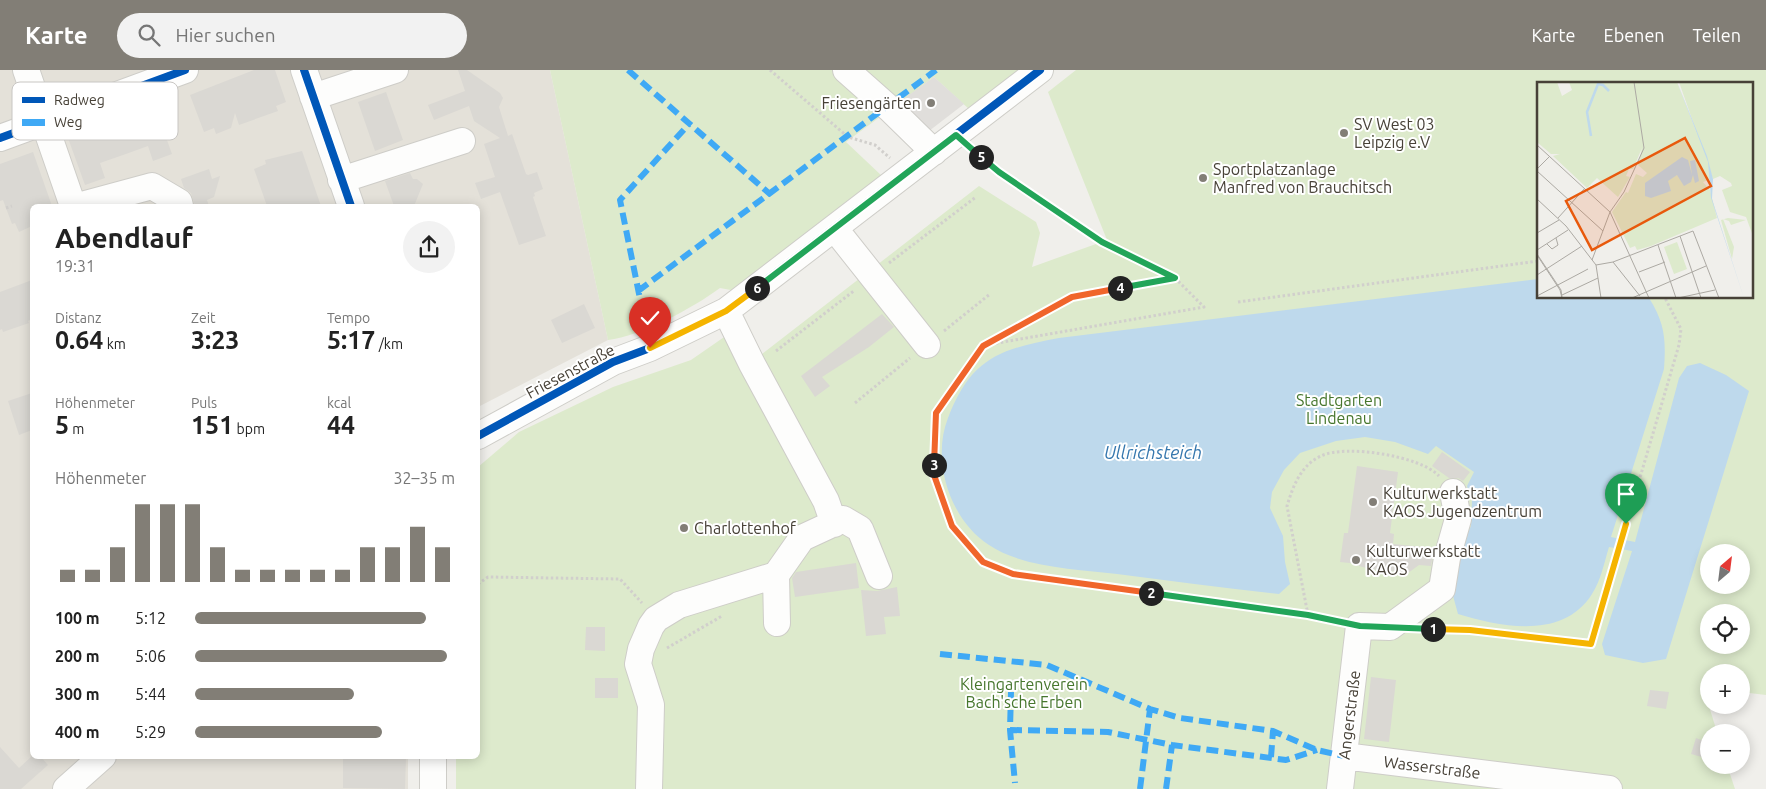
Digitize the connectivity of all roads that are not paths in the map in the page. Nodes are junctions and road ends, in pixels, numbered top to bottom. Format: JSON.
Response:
{"nodes":[{"id":1,"x":26,"y":70,"type":"edge"},
{"id":2,"x":185,"y":70,"type":"edge"},
{"id":3,"x":304,"y":70,"type":"edge"},
{"id":4,"x":395,"y":70,"type":"edge"},
{"id":5,"x":846,"y":70,"type":"edge"},
{"id":6,"x":1040,"y":70,"type":"edge"},
{"id":7,"x":30,"y":82,"type":"edge"},
{"id":8,"x":152,"y":82,"type":"edge"},
{"id":9,"x":313,"y":97,"type":"junction"},
{"id":10,"x":12,"y":134,"type":"edge"},
{"id":11,"x":0,"y":138,"type":"edge"},
{"id":12,"x":46,"y":140,"type":"edge"},
{"id":13,"x":462,"y":141,"type":"dead end"},
{"id":14,"x":934,"y":152,"type":"junction"},
{"id":15,"x":341,"y":180,"type":"junction"},
{"id":16,"x":68,"y":203,"type":"edge"},
{"id":17,"x":180,"y":204,"type":"edge"},
{"id":18,"x":349,"y":204,"type":"edge"},
{"id":19,"x":835,"y":229,"type":"junction"},
{"id":20,"x":726,"y":311,"type":"junction"},
{"id":21,"x":927,"y":345,"type":"road end"},
{"id":22,"x":480,"y":435,"type":"edge"},
{"id":23,"x":1453,"y":492,"type":"road end"},
{"id":24,"x":834,"y":524,"type":"junction"},
{"id":25,"x":776,"y":575,"type":"junction"},
{"id":26,"x":879,"y":576,"type":"dead end"},
{"id":27,"x":777,"y":623,"type":"dead end"},
{"id":28,"x":1344,"y":756,"type":"junction"},
{"id":29,"x":100,"y":759,"type":"edge"},
{"id":30,"x":433,"y":759,"type":"edge"},
{"id":31,"x":66,"y":789,"type":"edge"},
{"id":32,"x":433,"y":789,"type":"edge"},
{"id":33,"x":649,"y":789,"type":"edge"},
{"id":34,"x":1340,"y":789,"type":"edge"},
{"id":35,"x":1609,"y":789,"type":"edge"}],
"edges":[{"from":1,"to":7,"type":"street"},
{"from":2,"to":8,"type":"street"},
{"from":3,"to":9,"type":"street"},
{"from":4,"to":9,"type":"street"},
{"from":5,"to":14,"type":"street"},
{"from":6,"to":14,"type":"street","name":"Friesenstraße"},
{"from":9,"to":15,"type":"street"},
{"from":10,"to":11,"type":"street"},
{"from":12,"to":16,"type":"street"},
{"from":13,"to":15,"type":"street"},
{"from":14,"to":19,"type":"street","name":"Friesenstraße"},
{"from":15,"to":18,"type":"street"},
{"from":16,"to":17,"type":"street"},
{"from":19,"to":20,"type":"street","name":"Friesenstraße"},
{"from":19,"to":21,"type":"street"},
{"from":20,"to":22,"type":"street","name":"Friesenstraße"},
{"from":20,"to":24,"type":"street"},
{"from":23,"to":28,"type":"street","name":"Angerstraße"},
{"from":24,"to":25,"type":"street"},
{"from":24,"to":26,"type":"street"},
{"from":25,"to":27,"type":"street"},
{"from":25,"to":33,"type":"street"},
{"from":28,"to":34,"type":"street","name":"Angerstraße"},
{"from":28,"to":35,"type":"street","name":"Wasserstraße"},
{"from":29,"to":31,"type":"street"},
{"from":30,"to":32,"type":"street"}]}
